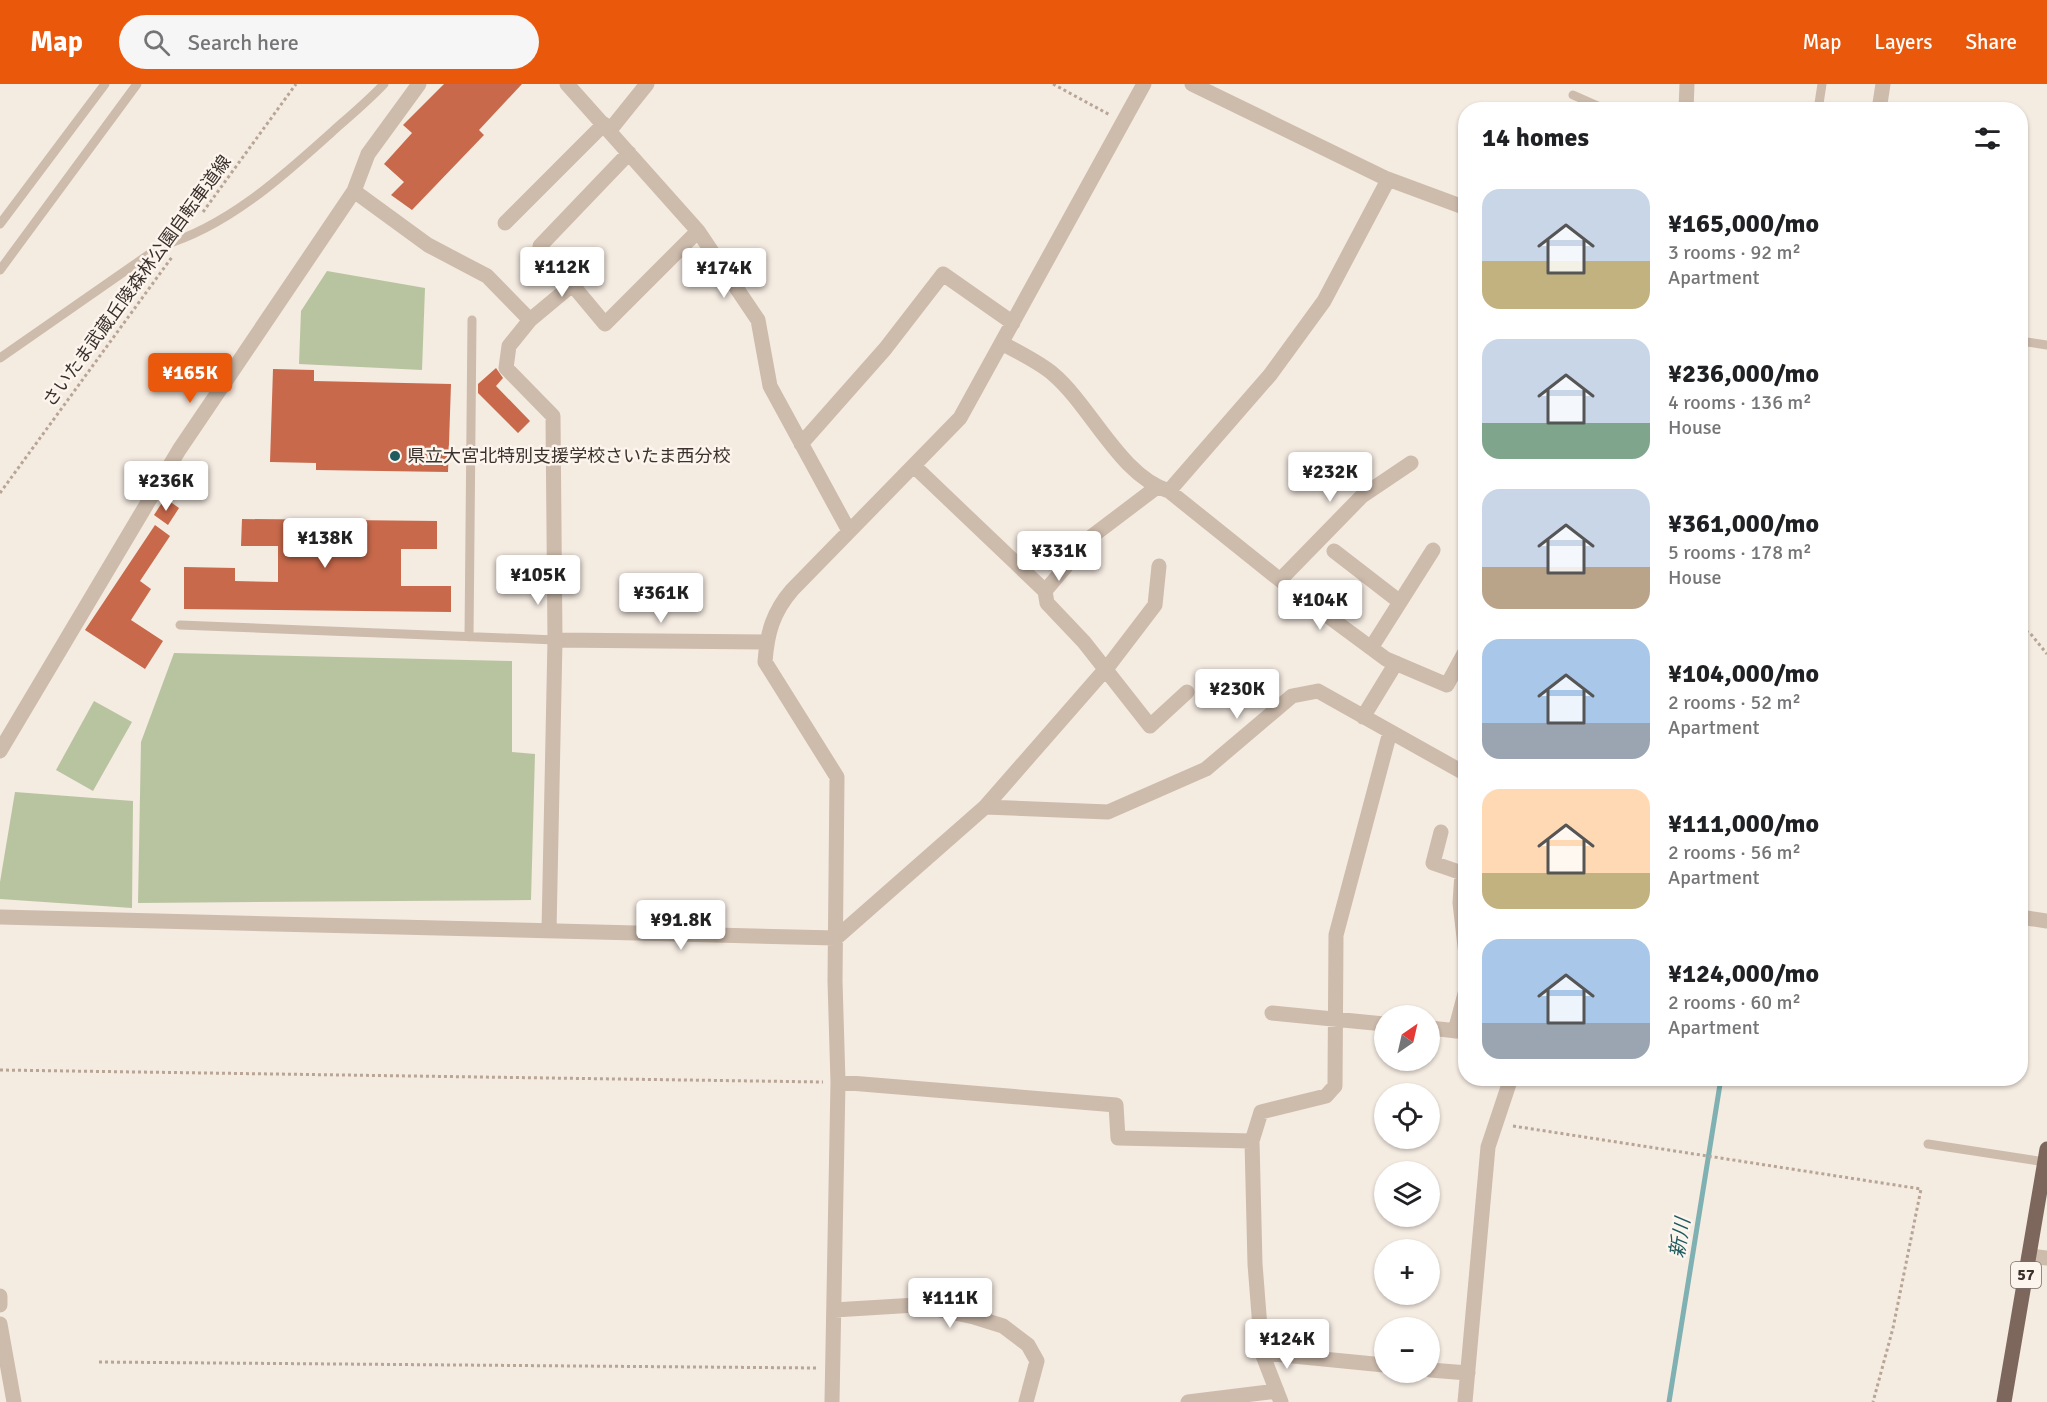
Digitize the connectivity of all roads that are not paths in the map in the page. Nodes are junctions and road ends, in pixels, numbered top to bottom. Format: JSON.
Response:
{"nodes":[{"id":1,"x":91,"y":84,"type":"edge"},
{"id":2,"x":137,"y":84,"type":"edge"},
{"id":3,"x":384,"y":84,"type":"edge"},
{"id":4,"x":419,"y":84,"type":"edge"},
{"id":5,"x":567,"y":84,"type":"edge"},
{"id":6,"x":648,"y":84,"type":"edge"},
{"id":7,"x":1144,"y":84,"type":"edge"},
{"id":8,"x":1192,"y":84,"type":"edge"},
{"id":9,"x":1687,"y":84,"type":"edge"},
{"id":10,"x":1822,"y":84,"type":"edge"},
{"id":11,"x":1883,"y":84,"type":"edge"},
{"id":12,"x":103,"y":88,"type":"edge"},
{"id":13,"x":1572,"y":95,"type":"dead end"},
{"id":14,"x":1588,"y":102,"type":"edge"},
{"id":15,"x":1686,"y":102,"type":"edge"},
{"id":16,"x":1819,"y":102,"type":"edge"},
{"id":17,"x":1880,"y":102,"type":"edge"},
{"id":18,"x":607,"y":127,"type":"junction"},
{"id":19,"x":629,"y":153,"type":"junction"},
{"id":20,"x":1388,"y":180,"type":"junction"},
{"id":21,"x":354,"y":191,"type":"junction"},
{"id":22,"x":1458,"y":205,"type":"edge"},
{"id":23,"x":505,"y":223,"type":"dead end"},
{"id":24,"x":0,"y":225,"type":"edge"},
{"id":25,"x":698,"y":231,"type":"junction"},
{"id":26,"x":0,"y":270,"type":"edge"},
{"id":27,"x":572,"y":285,"type":"junction"},
{"id":28,"x":472,"y":320,"type":"dead end"},
{"id":29,"x":530,"y":320,"type":"junction"},
{"id":30,"x":1013,"y":323,"type":"junction"},
{"id":31,"x":2028,"y":342,"type":"edge"},
{"id":32,"x":1002,"y":343,"type":"junction"},
{"id":33,"x":2047,"y":345,"type":"edge"},
{"id":34,"x":0,"y":358,"type":"edge"},
{"id":35,"x":801,"y":444,"type":"junction"},
{"id":36,"x":1411,"y":462,"type":"dead end"},
{"id":37,"x":914,"y":466,"type":"junction"},
{"id":38,"x":1163,"y":489,"type":"junction"},
{"id":39,"x":849,"y":531,"type":"junction"},
{"id":40,"x":1433,"y":550,"type":"dead end"},
{"id":41,"x":1334,"y":551,"type":"dead end"},
{"id":42,"x":1159,"y":566,"type":"dead end"},
{"id":43,"x":1280,"y":580,"type":"junction"},
{"id":44,"x":1045,"y":591,"type":"junction"},
{"id":45,"x":1400,"y":602,"type":"junction"},
{"id":46,"x":180,"y":625,"type":"dead end"},
{"id":47,"x":469,"y":637,"type":"junction"},
{"id":48,"x":555,"y":640,"type":"junction"},
{"id":49,"x":766,"y":642,"type":"junction"},
{"id":50,"x":1371,"y":648,"type":"junction"},
{"id":51,"x":1395,"y":663,"type":"junction"},
{"id":52,"x":1458,"y":665,"type":"edge"},
{"id":53,"x":1104,"y":670,"type":"junction"},
{"id":54,"x":1187,"y":692,"type":"dead end"},
{"id":55,"x":1363,"y":717,"type":"junction"},
{"id":56,"x":1390,"y":732,"type":"junction"},
{"id":57,"x":0,"y":751,"type":"edge"},
{"id":58,"x":1458,"y":770,"type":"edge"},
{"id":59,"x":985,"y":807,"type":"junction"},
{"id":60,"x":1442,"y":832,"type":"dead end"},
{"id":61,"x":1458,"y":872,"type":"edge"},
{"id":62,"x":0,"y":917,"type":"edge"},
{"id":63,"x":2028,"y":918,"type":"edge"},
{"id":64,"x":2047,"y":921,"type":"edge"},
{"id":65,"x":549,"y":931,"type":"junction"},
{"id":66,"x":836,"y":938,"type":"junction"},
{"id":67,"x":1272,"y":1013,"type":"dead end"},
{"id":68,"x":1335,"y":1019,"type":"junction"},
{"id":69,"x":1374,"y":1023,"type":"edge"},
{"id":70,"x":1440,"y":1029,"type":"edge"},
{"id":71,"x":1458,"y":1031,"type":"edge"},
{"id":72,"x":838,"y":1082,"type":"junction"},
{"id":73,"x":1508,"y":1086,"type":"edge"},
{"id":74,"x":1252,"y":1141,"type":"junction"},
{"id":75,"x":1928,"y":1144,"type":"dead end"},
{"id":76,"x":2046,"y":1155,"type":"edge"},
{"id":77,"x":2029,"y":1256,"type":"junction"},
{"id":78,"x":2047,"y":1258,"type":"edge"},
{"id":79,"x":0,"y":1296,"type":"edge"},
{"id":80,"x":0,"y":1305,"type":"edge"},
{"id":81,"x":834,"y":1310,"type":"junction"},
{"id":82,"x":0,"y":1324,"type":"edge"},
{"id":83,"x":1262,"y":1353,"type":"junction"},
{"id":84,"x":1374,"y":1364,"type":"edge"},
{"id":85,"x":1440,"y":1371,"type":"edge"},
{"id":86,"x":1468,"y":1373,"type":"junction"},
{"id":87,"x":1279,"y":1397,"type":"edge"},
{"id":88,"x":14,"y":1402,"type":"edge"},
{"id":89,"x":832,"y":1402,"type":"edge"},
{"id":90,"x":1026,"y":1402,"type":"edge"},
{"id":91,"x":1188,"y":1402,"type":"edge"},
{"id":92,"x":1466,"y":1402,"type":"edge"},
{"id":93,"x":2004,"y":1402,"type":"edge"}],
"edges":[{"from":1,"to":12,"type":"lane"},
{"from":2,"to":26,"type":"lane"},
{"from":3,"to":34,"type":"lane"},
{"from":4,"to":21,"type":"street"},
{"from":5,"to":18,"type":"street"},
{"from":6,"to":18,"type":"street"},
{"from":7,"to":30,"type":"street"},
{"from":8,"to":20,"type":"street"},
{"from":9,"to":15,"type":"street"},
{"from":10,"to":16,"type":"lane"},
{"from":11,"to":17,"type":"street"},
{"from":12,"to":24,"type":"lane"},
{"from":13,"to":14,"type":"lane"},
{"from":18,"to":19,"type":"street"},
{"from":18,"to":23,"type":"street"},
{"from":19,"to":25,"type":"street"},
{"from":19,"to":27,"type":"street"},
{"from":20,"to":22,"type":"street"},
{"from":20,"to":38,"type":"street"},
{"from":21,"to":29,"type":"street"},
{"from":21,"to":57,"type":"street"},
{"from":25,"to":27,"type":"street"},
{"from":25,"to":35,"type":"street"},
{"from":27,"to":29,"type":"street"},
{"from":28,"to":47,"type":"lane"},
{"from":29,"to":48,"type":"street"},
{"from":30,"to":32,"type":"street"},
{"from":30,"to":35,"type":"street"},
{"from":31,"to":33,"type":"lane"},
{"from":32,"to":37,"type":"street"},
{"from":32,"to":38,"type":"street"},
{"from":35,"to":39,"type":"street"},
{"from":36,"to":43,"type":"street"},
{"from":37,"to":39,"type":"street"},
{"from":37,"to":44,"type":"street"},
{"from":38,"to":43,"type":"street"},
{"from":38,"to":44,"type":"street"},
{"from":39,"to":49,"type":"street"},
{"from":40,"to":45,"type":"street"},
{"from":41,"to":45,"type":"street"},
{"from":42,"to":53,"type":"street"},
{"from":43,"to":50,"type":"street"},
{"from":44,"to":53,"type":"street"},
{"from":45,"to":50,"type":"street"},
{"from":46,"to":47,"type":"lane"},
{"from":47,"to":48,"type":"lane"},
{"from":48,"to":49,"type":"street"},
{"from":48,"to":65,"type":"street"},
{"from":49,"to":66,"type":"street"},
{"from":50,"to":51,"type":"street"},
{"from":51,"to":52,"type":"street"},
{"from":51,"to":55,"type":"street"},
{"from":53,"to":54,"type":"street"},
{"from":53,"to":59,"type":"street"},
{"from":55,"to":56,"type":"street"},
{"from":55,"to":59,"type":"street"},
{"from":56,"to":58,"type":"street"},
{"from":56,"to":68,"type":"street"},
{"from":59,"to":66,"type":"street"},
{"from":60,"to":61,"type":"street"},
{"from":62,"to":65,"type":"street"},
{"from":63,"to":64,"type":"street"},
{"from":65,"to":66,"type":"street"},
{"from":66,"to":72,"type":"street"},
{"from":67,"to":68,"type":"street"},
{"from":68,"to":69,"type":"street"},
{"from":68,"to":74,"type":"street"},
{"from":70,"to":71,"type":"street"},
{"from":72,"to":74,"type":"street"},
{"from":72,"to":81,"type":"street"},
{"from":73,"to":86,"type":"street"},
{"from":74,"to":83,"type":"street"},
{"from":75,"to":76,"type":"lane"},
{"from":76,"to":77,"type":"main road","number":"57"},
{"from":77,"to":78,"type":"street"},
{"from":77,"to":93,"type":"main road","number":"57"},
{"from":79,"to":80,"type":"street"},
{"from":81,"to":89,"type":"street"},
{"from":81,"to":90,"type":"street"},
{"from":82,"to":88,"type":"street"},
{"from":83,"to":84,"type":"street"},
{"from":83,"to":87,"type":"street"},
{"from":85,"to":86,"type":"street"},
{"from":86,"to":92,"type":"street"},
{"from":87,"to":91,"type":"street"}]}
